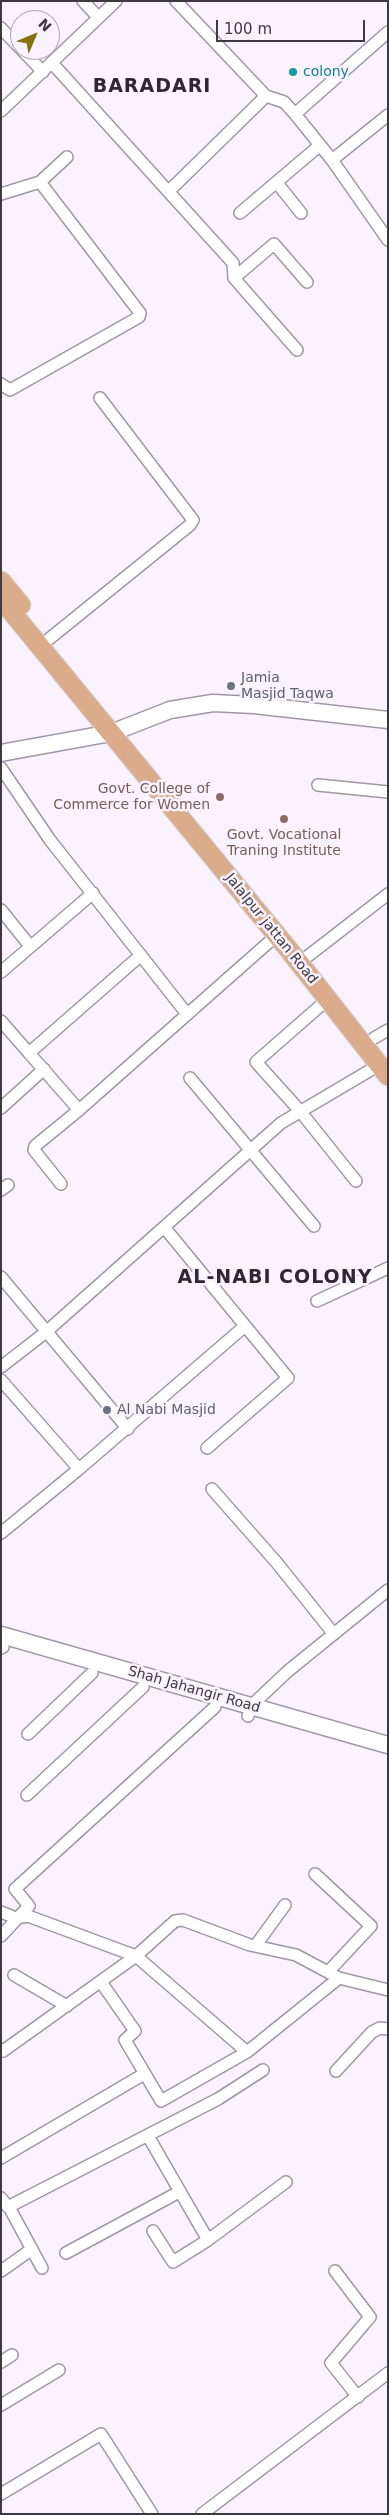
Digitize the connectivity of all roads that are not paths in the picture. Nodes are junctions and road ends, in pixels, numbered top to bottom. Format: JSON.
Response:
{"nodes":[{"id":1,"x":83,"y":1,"type":"edge"},
{"id":2,"x":116,"y":1,"type":"edge"},
{"id":3,"x":176,"y":1,"type":"edge"},
{"id":4,"x":98,"y":17,"type":"junction"},
{"id":5,"x":1,"y":28,"type":"edge"},
{"id":6,"x":388,"y":32,"type":"edge"},
{"id":7,"x":10,"y":37,"type":"edge"},
{"id":8,"x":38,"y":60,"type":"edge"},
{"id":9,"x":48,"y":67,"type":"junction"},
{"id":10,"x":266,"y":96,"type":"junction"},
{"id":11,"x":1,"y":111,"type":"edge"},
{"id":12,"x":295,"y":114,"type":"junction"},
{"id":13,"x":388,"y":115,"type":"edge"},
{"id":14,"x":319,"y":146,"type":"junction"},
{"id":15,"x":67,"y":157,"type":"dead end"},
{"id":16,"x":332,"y":160,"type":"junction"},
{"id":17,"x":40,"y":182,"type":"junction"},
{"id":18,"x":277,"y":183,"type":"junction"},
{"id":19,"x":169,"y":191,"type":"junction"},
{"id":20,"x":1,"y":194,"type":"edge"},
{"id":21,"x":240,"y":213,"type":"dead end"},
{"id":22,"x":301,"y":213,"type":"dead end"},
{"id":23,"x":388,"y":240,"type":"edge"},
{"id":24,"x":234,"y":278,"type":"junction"},
{"id":25,"x":307,"y":282,"type":"dead end"},
{"id":26,"x":297,"y":350,"type":"dead end"},
{"id":27,"x":1,"y":384,"type":"edge"},
{"id":28,"x":100,"y":398,"type":"dead end"},
{"id":29,"x":1,"y":581,"type":"edge"},
{"id":30,"x":1,"y":599,"type":"edge"},
{"id":31,"x":49,"y":639,"type":"junction"},
{"id":32,"x":388,"y":720,"type":"edge"},
{"id":33,"x":117,"y":731,"type":"junction"},
{"id":34,"x":1,"y":753,"type":"edge"},
{"id":35,"x":1,"y":768,"type":"edge"},
{"id":36,"x":318,"y":785,"type":"dead end"},
{"id":37,"x":388,"y":792,"type":"edge"},
{"id":38,"x":93,"y":893,"type":"junction"},
{"id":39,"x":388,"y":894,"type":"edge"},
{"id":40,"x":1,"y":910,"type":"edge"},
{"id":41,"x":277,"y":935,"type":"junction"},
{"id":42,"x":30,"y":946,"type":"junction"},
{"id":43,"x":299,"y":949,"type":"junction"},
{"id":44,"x":141,"y":955,"type":"junction"},
{"id":45,"x":1,"y":972,"type":"edge"},
{"id":46,"x":328,"y":999,"type":"junction"},
{"id":47,"x":187,"y":1014,"type":"junction"},
{"id":48,"x":1,"y":1021,"type":"edge"},
{"id":49,"x":381,"y":1034,"type":"edge"},
{"id":50,"x":29,"y":1053,"type":"junction"},
{"id":51,"x":385,"y":1065,"type":"edge"},
{"id":52,"x":44,"y":1069,"type":"junction"},
{"id":53,"x":190,"y":1078,"type":"dead end"},
{"id":54,"x":1,"y":1108,"type":"edge"},
{"id":55,"x":79,"y":1110,"type":"junction"},
{"id":56,"x":300,"y":1110,"type":"junction"},
{"id":57,"x":251,"y":1150,"type":"junction"},
{"id":58,"x":356,"y":1181,"type":"dead end"},
{"id":59,"x":61,"y":1184,"type":"dead end"},
{"id":60,"x":314,"y":1226,"type":"dead end"},
{"id":61,"x":164,"y":1227,"type":"junction"},
{"id":62,"x":388,"y":1268,"type":"edge"},
{"id":63,"x":1,"y":1277,"type":"edge"},
{"id":64,"x":317,"y":1302,"type":"dead end"},
{"id":65,"x":245,"y":1326,"type":"junction"},
{"id":66,"x":46,"y":1332,"type":"junction"},
{"id":67,"x":1,"y":1368,"type":"edge"},
{"id":68,"x":1,"y":1380,"type":"edge"},
{"id":69,"x":128,"y":1429,"type":"junction"},
{"id":70,"x":207,"y":1448,"type":"dead end"},
{"id":71,"x":79,"y":1469,"type":"junction"},
{"id":72,"x":212,"y":1489,"type":"dead end"},
{"id":73,"x":1,"y":1533,"type":"edge"},
{"id":74,"x":388,"y":1590,"type":"edge"},
{"id":75,"x":333,"y":1634,"type":"junction"},
{"id":76,"x":2,"y":1644,"type":"edge"},
{"id":77,"x":92,"y":1672,"type":"junction"},
{"id":78,"x":143,"y":1687,"type":"junction"},
{"id":79,"x":215,"y":1707,"type":"junction"},
{"id":80,"x":249,"y":1711,"type":"junction"},
{"id":81,"x":28,"y":1734,"type":"dead end"},
{"id":82,"x":388,"y":1745,"type":"edge"},
{"id":83,"x":388,"y":1756,"type":"edge"},
{"id":84,"x":27,"y":1795,"type":"dead end"},
{"id":85,"x":315,"y":1874,"type":"dead end"},
{"id":86,"x":285,"y":1905,"type":"dead end"},
{"id":87,"x":1,"y":1912,"type":"edge"},
{"id":88,"x":16,"y":1918,"type":"junction"},
{"id":89,"x":1,"y":1936,"type":"edge"},
{"id":90,"x":256,"y":1945,"type":"junction"},
{"id":91,"x":136,"y":1956,"type":"junction"},
{"id":92,"x":328,"y":1972,"type":"junction"},
{"id":93,"x":14,"y":1974,"type":"dead end"},
{"id":94,"x":339,"y":1978,"type":"junction"},
{"id":95,"x":101,"y":1982,"type":"junction"},
{"id":96,"x":388,"y":1990,"type":"edge"},
{"id":97,"x":67,"y":2006,"type":"junction"},
{"id":98,"x":388,"y":2029,"type":"edge"},
{"id":99,"x":1,"y":2049,"type":"edge"},
{"id":100,"x":247,"y":2052,"type":"junction"},
{"id":101,"x":263,"y":2070,"type":"dead end"},
{"id":102,"x":336,"y":2071,"type":"dead end"},
{"id":103,"x":144,"y":2074,"type":"junction"},
{"id":104,"x":148,"y":2136,"type":"junction"},
{"id":105,"x":1,"y":2158,"type":"edge"},
{"id":106,"x":286,"y":2182,"type":"dead end"},
{"id":107,"x":179,"y":2192,"type":"junction"},
{"id":108,"x":4,"y":2203,"type":"edge"},
{"id":109,"x":153,"y":2231,"type":"dead end"},
{"id":110,"x":208,"y":2240,"type":"junction"},
{"id":111,"x":32,"y":2249,"type":"junction"},
{"id":112,"x":66,"y":2253,"type":"dead end"},
{"id":113,"x":42,"y":2268,"type":"dead end"},
{"id":114,"x":335,"y":2270,"type":"dead end"},
{"id":115,"x":1,"y":2271,"type":"edge"},
{"id":116,"x":12,"y":2354,"type":"dead end"},
{"id":117,"x":1,"y":2362,"type":"edge"},
{"id":118,"x":59,"y":2370,"type":"dead end"},
{"id":119,"x":388,"y":2373,"type":"edge"},
{"id":120,"x":358,"y":2397,"type":"junction"},
{"id":121,"x":1,"y":2405,"type":"edge"},
{"id":122,"x":1,"y":2494,"type":"edge"},
{"id":123,"x":152,"y":2514,"type":"edge"},
{"id":124,"x":202,"y":2514,"type":"edge"}],
"edges":[{"from":1,"to":4,"type":"street"},
{"from":2,"to":4,"type":"street"},
{"from":3,"to":10,"type":"street"},
{"from":4,"to":9,"type":"street"},
{"from":5,"to":7,"type":"street"},
{"from":6,"to":12,"type":"street"},
{"from":8,"to":9,"type":"street"},
{"from":9,"to":11,"type":"street"},
{"from":9,"to":19,"type":"street"},
{"from":10,"to":12,"type":"street"},
{"from":10,"to":19,"type":"street"},
{"from":12,"to":14,"type":"street"},
{"from":13,"to":16,"type":"street"},
{"from":14,"to":16,"type":"street"},
{"from":14,"to":18,"type":"street"},
{"from":15,"to":17,"type":"street"},
{"from":16,"to":23,"type":"street"},
{"from":17,"to":20,"type":"street"},
{"from":17,"to":27,"type":"street"},
{"from":18,"to":21,"type":"street"},
{"from":18,"to":22,"type":"street"},
{"from":19,"to":24,"type":"street"},
{"from":24,"to":25,"type":"street"},
{"from":24,"to":26,"type":"street"},
{"from":28,"to":31,"type":"street"},
{"from":29,"to":31,"type":"main road","name":"Jalalpur jattan Road"},
{"from":30,"to":33,"type":"main road","name":"Jalalpur jattan Road"},
{"from":31,"to":33,"type":"main road","name":"Jalalpur jattan Road"},
{"from":32,"to":33,"type":"street"},
{"from":33,"to":34,"type":"street"},
{"from":33,"to":41,"type":"main road","name":"Jalalpur jattan Road"},
{"from":33,"to":43,"type":"main road","name":"Jalalpur jattan Road"},
{"from":35,"to":38,"type":"street"},
{"from":36,"to":37,"type":"street"},
{"from":38,"to":42,"type":"street"},
{"from":38,"to":44,"type":"street"},
{"from":39,"to":43,"type":"street"},
{"from":40,"to":42,"type":"street"},
{"from":41,"to":43,"type":"main road","name":"Jalalpur jattan Road"},
{"from":41,"to":47,"type":"street"},
{"from":42,"to":45,"type":"street"},
{"from":43,"to":46,"type":"main road","name":"Jalalpur jattan Road"},
{"from":43,"to":49,"type":"main road","name":"Jalalpur jattan Road"},
{"from":44,"to":47,"type":"street"},
{"from":44,"to":50,"type":"street"},
{"from":46,"to":51,"type":"main road","name":"Jalalpur jattan Road"},
{"from":46,"to":56,"type":"street"},
{"from":47,"to":55,"type":"street"},
{"from":48,"to":50,"type":"street"},
{"from":49,"to":51,"type":"main road","name":"Jalalpur jattan Road"},
{"from":50,"to":52,"type":"street"},
{"from":51,"to":56,"type":"street"},
{"from":52,"to":54,"type":"street"},
{"from":52,"to":55,"type":"street"},
{"from":53,"to":57,"type":"street"},
{"from":55,"to":59,"type":"street"},
{"from":56,"to":57,"type":"street"},
{"from":56,"to":58,"type":"street"},
{"from":57,"to":60,"type":"street"},
{"from":57,"to":61,"type":"street"},
{"from":61,"to":65,"type":"street"},
{"from":61,"to":66,"type":"street"},
{"from":62,"to":64,"type":"street"},
{"from":63,"to":66,"type":"street"},
{"from":65,"to":69,"type":"street"},
{"from":65,"to":70,"type":"street"},
{"from":66,"to":67,"type":"street"},
{"from":66,"to":69,"type":"street"},
{"from":68,"to":71,"type":"street"},
{"from":69,"to":71,"type":"street"},
{"from":71,"to":73,"type":"street"},
{"from":72,"to":75,"type":"street"},
{"from":74,"to":75,"type":"street"},
{"from":75,"to":80,"type":"street"},
{"from":76,"to":77,"type":"street","name":"Shah Jahangir Road"},
{"from":76,"to":80,"type":"street","name":"Shah Jahangir Road"},
{"from":77,"to":78,"type":"street","name":"Shah Jahangir Road"},
{"from":77,"to":81,"type":"street"},
{"from":78,"to":79,"type":"street","name":"Shah Jahangir Road"},
{"from":78,"to":84,"type":"street"},
{"from":79,"to":80,"type":"street","name":"Shah Jahangir Road"},
{"from":79,"to":88,"type":"street"},
{"from":80,"to":82,"type":"street","name":"Shah Jahangir Road"},
{"from":80,"to":83,"type":"street"},
{"from":85,"to":92,"type":"street"},
{"from":86,"to":90,"type":"street"},
{"from":87,"to":88,"type":"street"},
{"from":88,"to":89,"type":"street"},
{"from":88,"to":91,"type":"street"},
{"from":90,"to":91,"type":"street"},
{"from":90,"to":92,"type":"street"},
{"from":91,"to":95,"type":"street"},
{"from":91,"to":100,"type":"street"},
{"from":92,"to":94,"type":"street"},
{"from":93,"to":97,"type":"street"},
{"from":94,"to":96,"type":"street"},
{"from":94,"to":100,"type":"street"},
{"from":95,"to":97,"type":"street"},
{"from":95,"to":103,"type":"street"},
{"from":97,"to":99,"type":"street"},
{"from":98,"to":102,"type":"street"},
{"from":100,"to":103,"type":"street"},
{"from":101,"to":104,"type":"street"},
{"from":103,"to":105,"type":"street"},
{"from":104,"to":107,"type":"street"},
{"from":104,"to":108,"type":"street"},
{"from":106,"to":110,"type":"street"},
{"from":107,"to":110,"type":"street"},
{"from":107,"to":112,"type":"street"},
{"from":108,"to":111,"type":"street"},
{"from":109,"to":110,"type":"street"},
{"from":111,"to":113,"type":"street"},
{"from":111,"to":115,"type":"street"},
{"from":114,"to":120,"type":"street"},
{"from":116,"to":117,"type":"street"},
{"from":118,"to":121,"type":"street"},
{"from":119,"to":120,"type":"street"},
{"from":120,"to":124,"type":"street"},
{"from":122,"to":123,"type":"street"}]}
